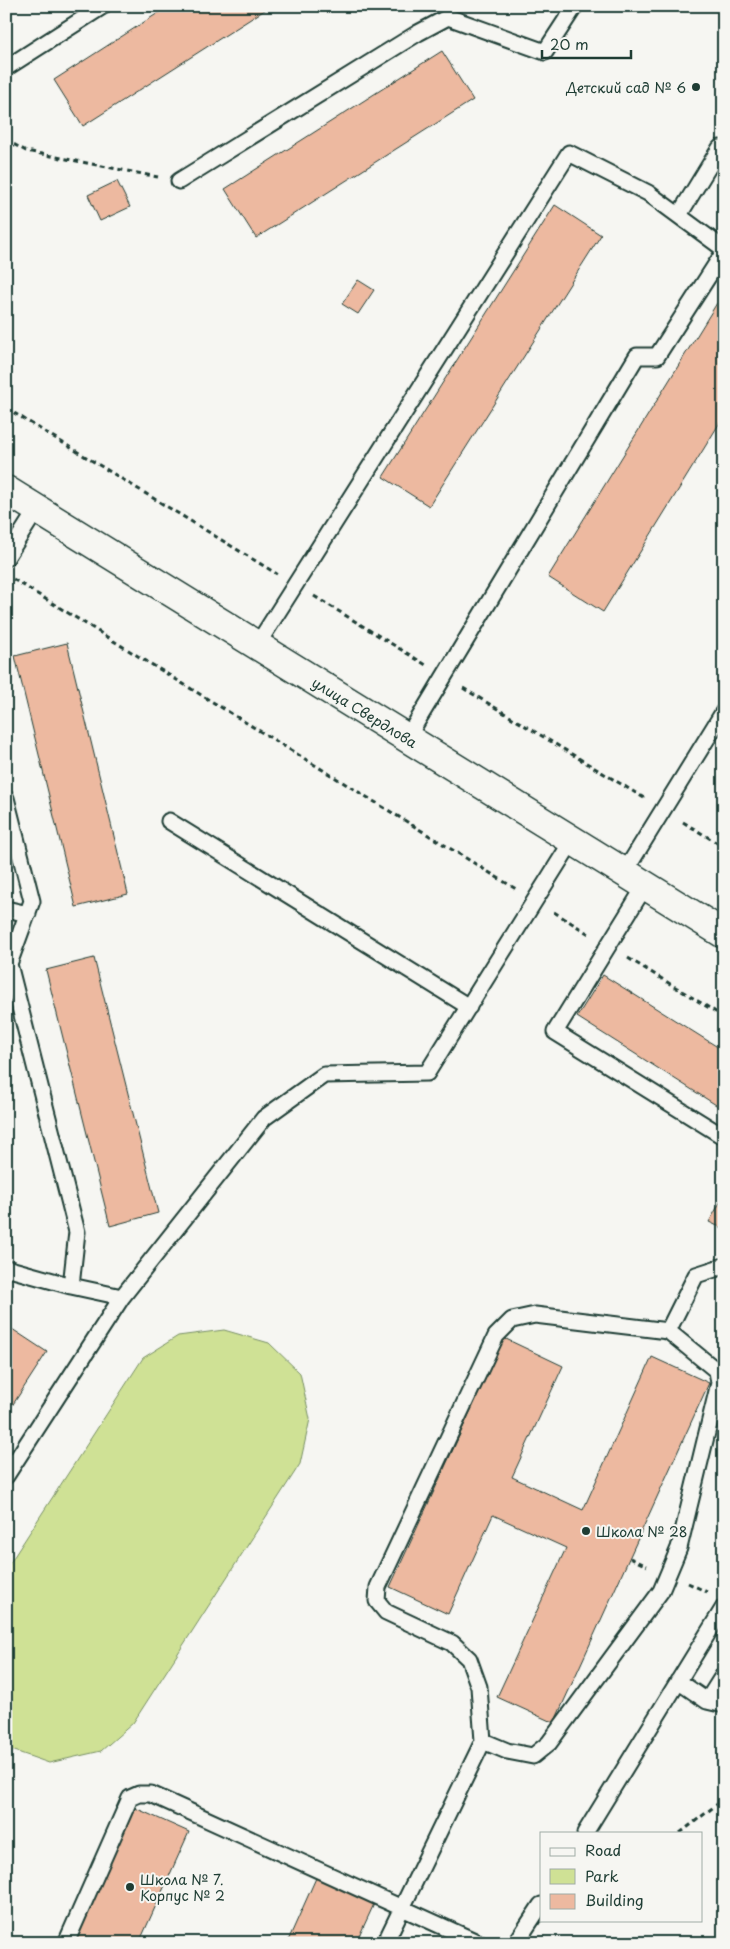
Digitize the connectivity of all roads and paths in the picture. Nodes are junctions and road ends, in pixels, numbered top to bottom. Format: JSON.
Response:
{"nodes":[{"id":1,"x":103,"y":6,"type":"edge"},
{"id":2,"x":576,"y":6,"type":"edge"},
{"id":3,"x":6,"y":68,"type":"edge"},
{"id":4,"x":6,"y":140,"type":"edge"},
{"id":5,"x":720,"y":148,"type":"dead end"},
{"id":6,"x":180,"y":181,"type":"joint"},
{"id":7,"x":678,"y":215,"type":"junction"},
{"id":8,"x":724,"y":251,"type":"edge"},
{"id":9,"x":6,"y":408,"type":"edge"},
{"id":10,"x":6,"y":490,"type":"edge"},
{"id":11,"x":37,"y":509,"type":"junction"},
{"id":12,"x":6,"y":558,"type":"edge"},
{"id":13,"x":6,"y":574,"type":"edge"},
{"id":14,"x":295,"y":585,"type":"junction"},
{"id":15,"x":257,"y":645,"type":"junction"},
{"id":16,"x":444,"y":676,"type":"junction"},
{"id":17,"x":724,"y":712,"type":"edge"},
{"id":18,"x":407,"y":738,"type":"junction"},
{"id":19,"x":6,"y":798,"type":"edge"},
{"id":20,"x":663,"y":810,"type":"junction"},
{"id":21,"x":169,"y":821,"type":"dead end"},
{"id":22,"x":572,"y":841,"type":"junction"},
{"id":23,"x":724,"y":847,"type":"edge"},
{"id":24,"x":635,"y":879,"type":"junction"},
{"id":25,"x":535,"y":900,"type":"junction"},
{"id":26,"x":6,"y":909,"type":"edge"},
{"id":27,"x":28,"y":914,"type":"junction"},
{"id":28,"x":724,"y":934,"type":"edge"},
{"id":29,"x":608,"y":946,"type":"junction"},
{"id":30,"x":469,"y":1006,"type":"junction"},
{"id":31,"x":724,"y":1017,"type":"edge"},
{"id":32,"x":724,"y":1137,"type":"edge"},
{"id":33,"x":724,"y":1266,"type":"edge"},
{"id":34,"x":6,"y":1268,"type":"edge"},
{"id":35,"x":71,"y":1286,"type":"junction"},
{"id":36,"x":122,"y":1297,"type":"junction"},
{"id":37,"x":668,"y":1332,"type":"junction"},
{"id":38,"x":6,"y":1476,"type":"edge"},
{"id":39,"x":724,"y":1607,"type":"edge"},
{"id":40,"x":724,"y":1674,"type":"edge"},
{"id":41,"x":678,"y":1681,"type":"junction"},
{"id":42,"x":707,"y":1701,"type":"junction"},
{"id":43,"x":724,"y":1705,"type":"edge"},
{"id":44,"x":483,"y":1741,"type":"junction"},
{"id":45,"x":724,"y":1799,"type":"edge"},
{"id":46,"x":586,"y":1832,"type":"edge"},
{"id":47,"x":681,"y":1832,"type":"edge"},
{"id":48,"x":401,"y":1907,"type":"junction"},
{"id":49,"x":540,"y":1907,"type":"edge"},
{"id":50,"x":66,"y":1943,"type":"edge"},
{"id":51,"x":384,"y":1943,"type":"edge"},
{"id":52,"x":479,"y":1943,"type":"edge"},
{"id":53,"x":516,"y":1943,"type":"edge"}],
"edges":[{"from":1,"to":3,"type":"lane"},
{"from":2,"to":6,"type":"lane"},
{"from":4,"to":6,"type":"path"},
{"from":5,"to":7,"type":"lane"},
{"from":7,"to":8,"type":"lane"},
{"from":7,"to":14,"type":"lane"},
{"from":8,"to":16,"type":"lane"},
{"from":9,"to":14,"type":"path"},
{"from":10,"to":11,"type":"main road","name":"улица Свердлова"},
{"from":11,"to":12,"type":"lane"},
{"from":11,"to":15,"type":"main road","name":"улица Свердлова"},
{"from":13,"to":25,"type":"path"},
{"from":14,"to":15,"type":"lane"},
{"from":14,"to":16,"type":"path"},
{"from":15,"to":18,"type":"main road","name":"улица Свердлова"},
{"from":16,"to":18,"type":"lane"},
{"from":16,"to":20,"type":"path"},
{"from":17,"to":20,"type":"lane"},
{"from":18,"to":22,"type":"main road","name":"улица Свердлова"},
{"from":19,"to":27,"type":"lane"},
{"from":20,"to":23,"type":"path"},
{"from":20,"to":24,"type":"lane"},
{"from":21,"to":30,"type":"lane"},
{"from":22,"to":24,"type":"main road","name":"улица Свердлова"},
{"from":22,"to":25,"type":"lane"},
{"from":24,"to":28,"type":"main road","name":"улица Свердлова"},
{"from":24,"to":29,"type":"lane"},
{"from":25,"to":29,"type":"path"},
{"from":25,"to":30,"type":"lane"},
{"from":26,"to":27,"type":"lane"},
{"from":27,"to":35,"type":"lane"},
{"from":29,"to":31,"type":"path"},
{"from":29,"to":32,"type":"lane"},
{"from":30,"to":36,"type":"lane"},
{"from":33,"to":37,"type":"lane"},
{"from":34,"to":35,"type":"lane"},
{"from":35,"to":36,"type":"lane"},
{"from":36,"to":38,"type":"lane"},
{"from":37,"to":44,"type":"lane"},
{"from":37,"to":44,"type":"lane"},
{"from":39,"to":41,"type":"lane"},
{"from":40,"to":42,"type":"lane"},
{"from":41,"to":42,"type":"lane"},
{"from":41,"to":46,"type":"lane"},
{"from":42,"to":43,"type":"lane"},
{"from":44,"to":48,"type":"lane"},
{"from":45,"to":47,"type":"path"},
{"from":48,"to":50,"type":"lane"},
{"from":48,"to":51,"type":"lane"},
{"from":48,"to":52,"type":"lane"},
{"from":49,"to":53,"type":"lane"}]}
